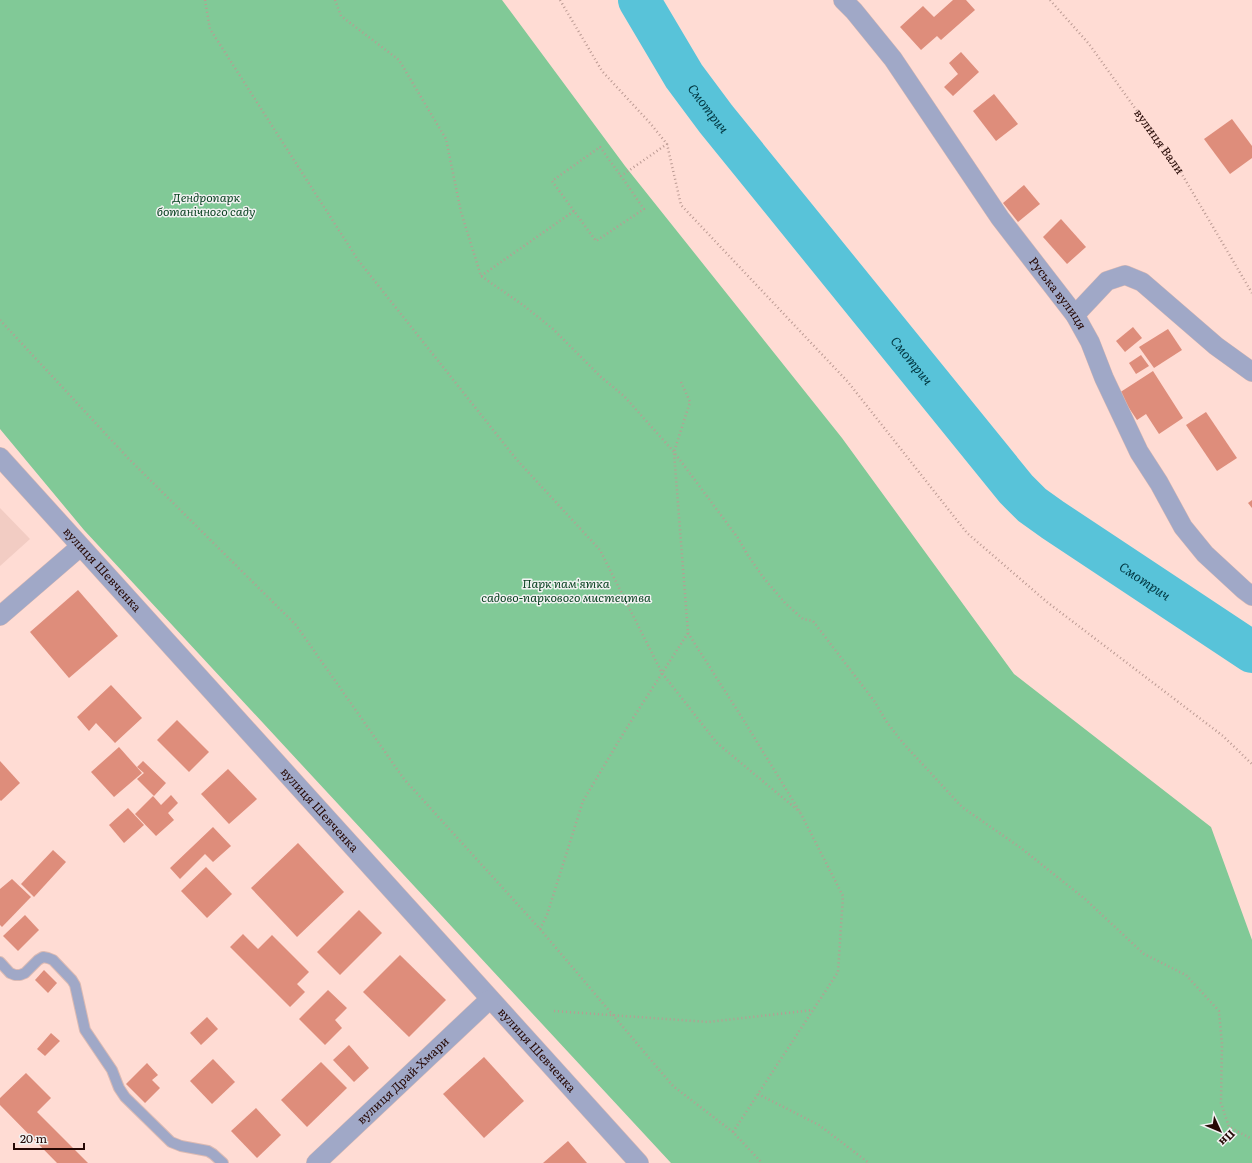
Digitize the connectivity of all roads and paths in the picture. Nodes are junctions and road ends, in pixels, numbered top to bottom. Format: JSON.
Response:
{"nodes":[{"id":1,"x":205,"y":0,"type":"edge"},
{"id":2,"x":335,"y":0,"type":"edge"},
{"id":3,"x":560,"y":0,"type":"edge"},
{"id":4,"x":843,"y":0,"type":"edge"},
{"id":5,"x":1050,"y":0,"type":"edge"},
{"id":6,"x":667,"y":144,"type":"junction"},
{"id":7,"x":621,"y":176,"type":"junction"},
{"id":8,"x":574,"y":211,"type":"junction"},
{"id":9,"x":481,"y":276,"type":"junction"},
{"id":10,"x":1252,"y":293,"type":"edge"},
{"id":11,"x":1075,"y":315,"type":"junction"},
{"id":12,"x":0,"y":320,"type":"edge"},
{"id":13,"x":1252,"y":372,"type":"edge"},
{"id":14,"x":681,"y":382,"type":"dead end"},
{"id":15,"x":674,"y":452,"type":"junction"},
{"id":16,"x":0,"y":458,"type":"edge"},
{"id":17,"x":80,"y":547,"type":"junction"},
{"id":18,"x":1252,"y":596,"type":"edge"},
{"id":19,"x":0,"y":616,"type":"edge"},
{"id":20,"x":688,"y":633,"type":"junction"},
{"id":21,"x":662,"y":673,"type":"junction"},
{"id":22,"x":1252,"y":764,"type":"edge"},
{"id":23,"x":800,"y":812,"type":"junction"},
{"id":24,"x":540,"y":929,"type":"junction"},
{"id":25,"x":0,"y":962,"type":"edge"},
{"id":26,"x":490,"y":999,"type":"junction"},
{"id":27,"x":813,"y":1010,"type":"junction"},
{"id":28,"x":554,"y":1011,"type":"dead end"},
{"id":29,"x":612,"y":1015,"type":"junction"},
{"id":30,"x":758,"y":1094,"type":"junction"},
{"id":31,"x":733,"y":1132,"type":"junction"},
{"id":32,"x":1252,"y":1139,"type":"edge"},
{"id":33,"x":223,"y":1163,"type":"edge"},
{"id":34,"x":316,"y":1163,"type":"edge"},
{"id":35,"x":639,"y":1163,"type":"edge"},
{"id":36,"x":762,"y":1163,"type":"edge"},
{"id":37,"x":869,"y":1163,"type":"edge"}],
"edges":[{"from":1,"to":21,"type":"path"},
{"from":2,"to":9,"type":"path"},
{"from":3,"to":6,"type":"path"},
{"from":4,"to":11,"type":"street","name":"Руська вулиця"},
{"from":5,"to":10,"type":"path","name":"вулиця Вали"},
{"from":6,"to":7,"type":"path"},
{"from":6,"to":22,"type":"path"},
{"from":7,"to":8,"type":"path"},
{"from":7,"to":8,"type":"path"},
{"from":8,"to":9,"type":"path"},
{"from":9,"to":15,"type":"path"},
{"from":11,"to":13,"type":"street"},
{"from":11,"to":18,"type":"street","name":"Руська вулиця"},
{"from":12,"to":24,"type":"path"},
{"from":14,"to":15,"type":"path"},
{"from":15,"to":20,"type":"path"},
{"from":15,"to":32,"type":"path"},
{"from":16,"to":17,"type":"street","name":"вулиця Шевченка"},
{"from":17,"to":19,"type":"street"},
{"from":17,"to":26,"type":"street","name":"вулиця Шевченка"},
{"from":20,"to":21,"type":"path"},
{"from":20,"to":23,"type":"path"},
{"from":21,"to":23,"type":"path"},
{"from":21,"to":24,"type":"path"},
{"from":23,"to":27,"type":"path"},
{"from":24,"to":29,"type":"path"},
{"from":25,"to":33,"type":"lane"},
{"from":26,"to":34,"type":"street","name":"вулиця Драй-Хмари"},
{"from":26,"to":35,"type":"street","name":"вулиця Шевченка"},
{"from":27,"to":29,"type":"path"},
{"from":27,"to":30,"type":"path"},
{"from":28,"to":29,"type":"path"},
{"from":29,"to":31,"type":"path"},
{"from":30,"to":31,"type":"path"},
{"from":30,"to":37,"type":"path"},
{"from":31,"to":36,"type":"path"}]}
